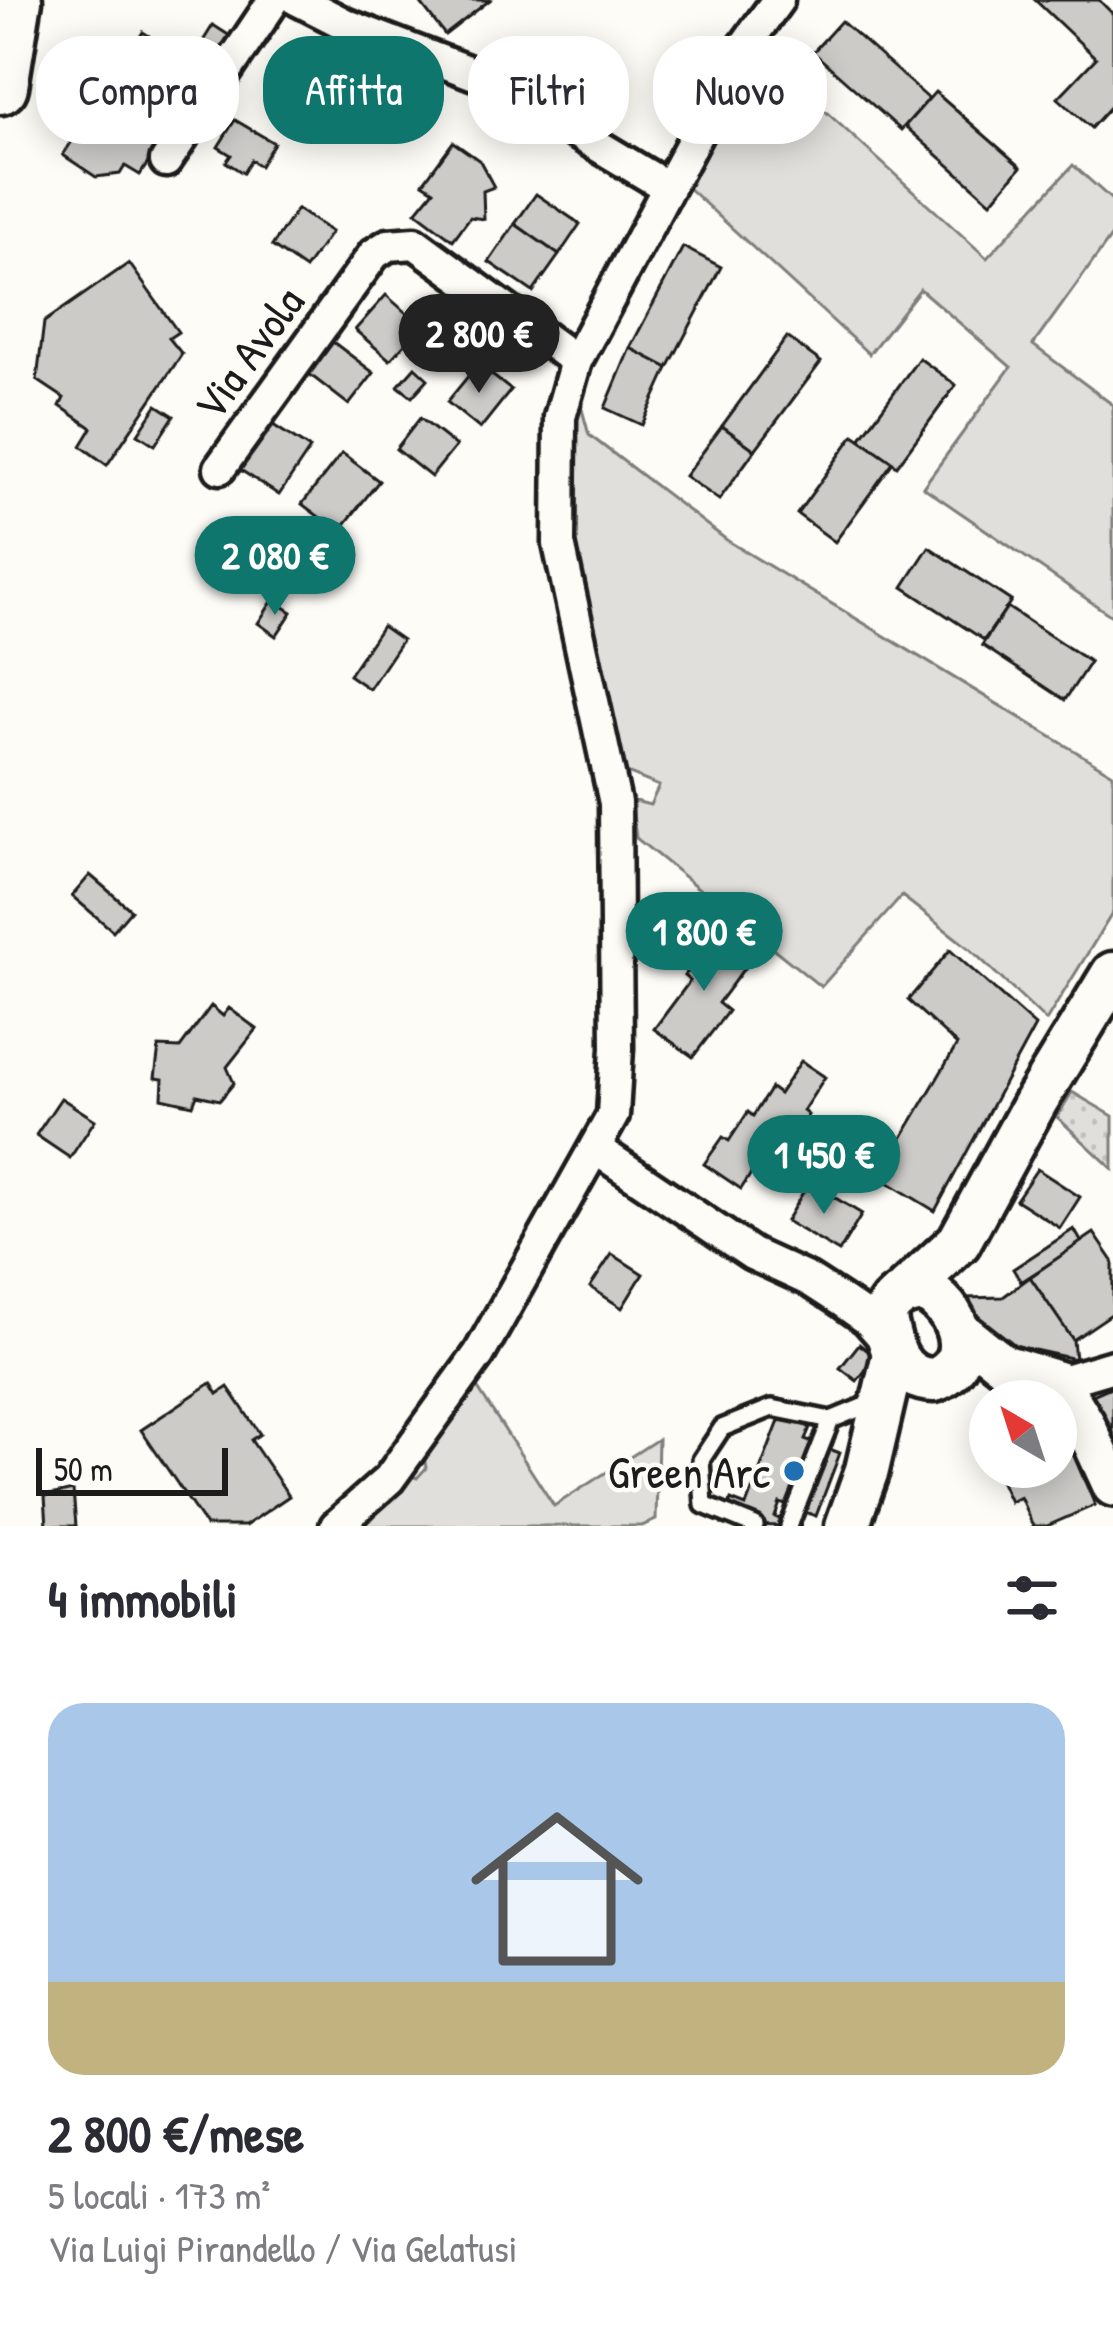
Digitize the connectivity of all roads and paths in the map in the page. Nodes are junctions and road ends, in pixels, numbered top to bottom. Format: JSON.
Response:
{"nodes":[{"id":1,"x":14,"y":0,"type":"edge"},
{"id":2,"x":274,"y":0,"type":"edge"},
{"id":3,"x":298,"y":0,"type":"edge"},
{"id":4,"x":778,"y":0,"type":"edge"},
{"id":5,"x":0,"y":86,"type":"edge"},
{"id":6,"x":166,"y":161,"type":"dead end"},
{"id":7,"x":668,"y":187,"type":"junction"},
{"id":8,"x":576,"y":361,"type":"junction"},
{"id":9,"x":220,"y":468,"type":"dead end"},
{"id":10,"x":1113,"y":974,"type":"edge"},
{"id":11,"x":596,"y":1148,"type":"junction"},
{"id":12,"x":959,"y":1242,"type":"junction"},
{"id":13,"x":809,"y":1280,"type":"junction"},
{"id":14,"x":903,"y":1293,"type":"junction"},
{"id":15,"x":955,"y":1321,"type":"junction"},
{"id":16,"x":892,"y":1350,"type":"junction"},
{"id":17,"x":1004,"y":1365,"type":"junction"},
{"id":18,"x":1113,"y":1366,"type":"edge"},
{"id":19,"x":939,"y":1378,"type":"junction"},
{"id":20,"x":1053,"y":1380,"type":"edge"},
{"id":21,"x":1066,"y":1380,"type":"edge"},
{"id":22,"x":885,"y":1398,"type":"junction"},
{"id":23,"x":1077,"y":1412,"type":"edge"},
{"id":24,"x":830,"y":1420,"type":"junction"},
{"id":25,"x":867,"y":1469,"type":"junction"},
{"id":26,"x":1113,"y":1486,"type":"edge"},
{"id":27,"x":336,"y":1526,"type":"edge"},
{"id":28,"x":755,"y":1526,"type":"edge"},
{"id":29,"x":789,"y":1526,"type":"edge"},
{"id":30,"x":847,"y":1526,"type":"edge"}],
"edges":[{"from":1,"to":5,"type":"highway"},
{"from":2,"to":6,"type":"street"},
{"from":3,"to":7,"type":"street"},
{"from":4,"to":7,"type":"street"},
{"from":7,"to":8,"type":"street"},
{"from":8,"to":9,"type":"street","name":"Via Avola"},
{"from":8,"to":11,"type":"street"},
{"from":10,"to":12,"type":"main road"},
{"from":11,"to":13,"type":"street"},
{"from":11,"to":27,"type":"street"},
{"from":12,"to":14,"type":"main road"},
{"from":12,"to":15,"type":"main road"},
{"from":13,"to":14,"type":"street"},
{"from":13,"to":16,"type":"street"},
{"from":14,"to":15,"type":"main road"},
{"from":14,"to":16,"type":"main road"},
{"from":15,"to":17,"type":"street"},
{"from":15,"to":19,"type":"main road"},
{"from":16,"to":19,"type":"main road"},
{"from":16,"to":22,"type":"main road"},
{"from":17,"to":19,"type":"street"},
{"from":17,"to":20,"type":"street"},
{"from":18,"to":21,"type":"street"},
{"from":19,"to":25,"type":"main road"},
{"from":22,"to":24,"type":"lane"},
{"from":22,"to":25,"type":"main road"},
{"from":23,"to":26,"type":"street"},
{"from":24,"to":28,"type":"lane"},
{"from":24,"to":29,"type":"lane"},
{"from":25,"to":30,"type":"main road"}]}
